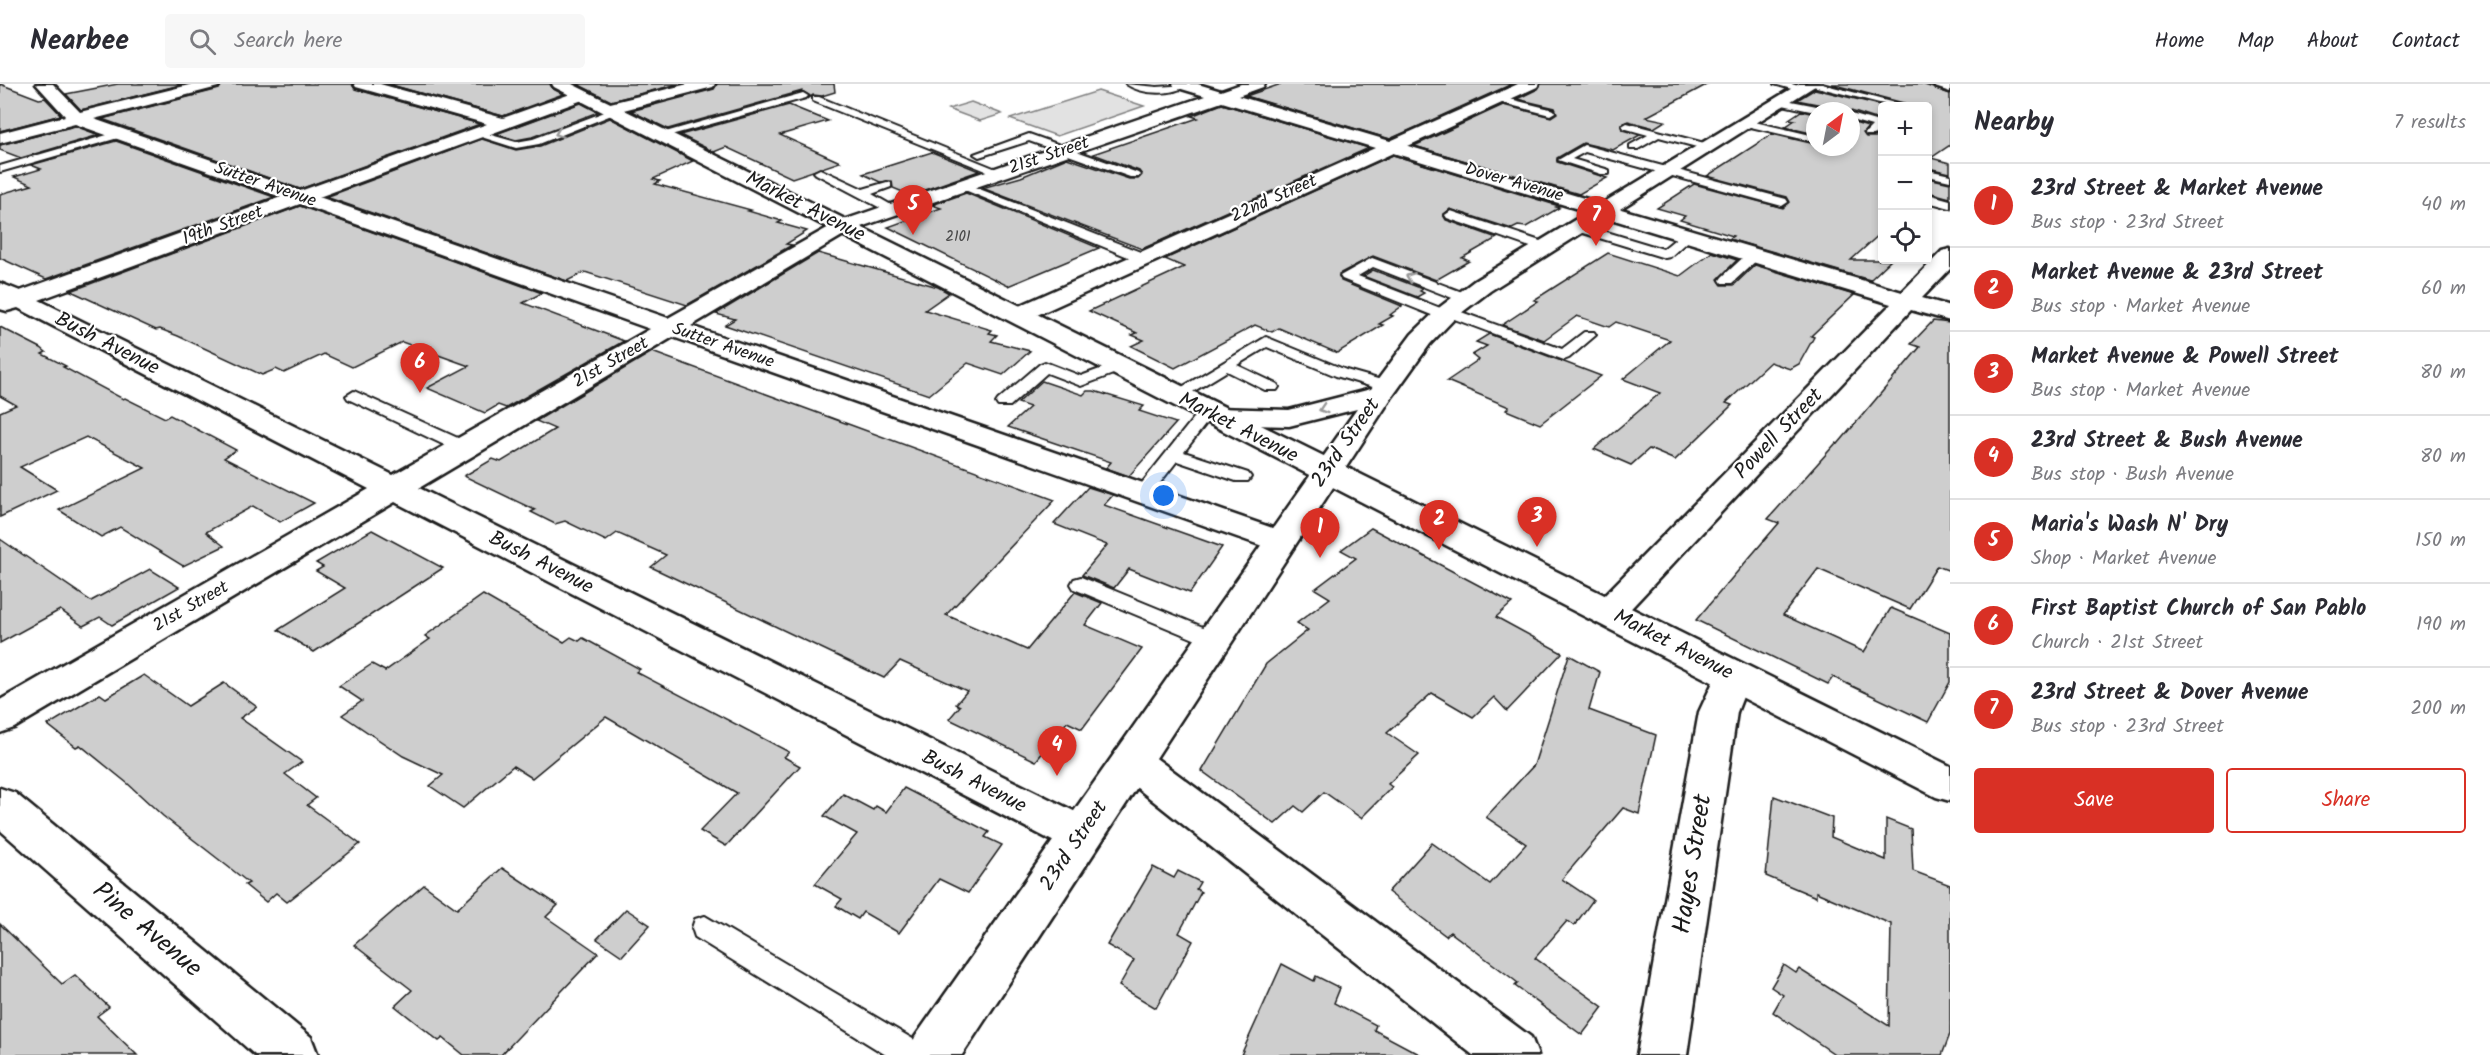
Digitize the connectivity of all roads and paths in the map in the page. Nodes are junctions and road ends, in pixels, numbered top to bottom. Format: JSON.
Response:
{"nodes":[{"id":1,"x":44,"y":84,"type":"edge"},
{"id":2,"x":212,"y":84,"type":"edge"},
{"id":3,"x":362,"y":84,"type":"edge"},
{"id":4,"x":560,"y":84,"type":"edge"},
{"id":5,"x":706,"y":84,"type":"edge"},
{"id":6,"x":1131,"y":84,"type":"edge"},
{"id":7,"x":1182,"y":84,"type":"edge"},
{"id":8,"x":1257,"y":84,"type":"edge"},
{"id":9,"x":1531,"y":84,"type":"edge"},
{"id":10,"x":1941,"y":84,"type":"edge"},
{"id":11,"x":1807,"y":86,"type":"edge"},
{"id":12,"x":1950,"y":87,"type":"edge"},
{"id":13,"x":1780,"y":93,"type":"edge"},
{"id":14,"x":582,"y":95,"type":"junction"},
{"id":15,"x":803,"y":96,"type":"dead end"},
{"id":16,"x":1222,"y":96,"type":"junction"},
{"id":17,"x":816,"y":99,"type":"dead end"},
{"id":18,"x":1498,"y":99,"type":"junction"},
{"id":19,"x":1882,"y":102,"type":"edge"},
{"id":20,"x":1806,"y":103,"type":"edge"},
{"id":21,"x":611,"y":110,"type":"junction"},
{"id":22,"x":1550,"y":112,"type":"dead end"},
{"id":23,"x":77,"y":119,"type":"junction"},
{"id":24,"x":1860,"y":119,"type":"edge"},
{"id":25,"x":1746,"y":123,"type":"junction"},
{"id":26,"x":507,"y":124,"type":"junction"},
{"id":27,"x":1627,"y":126,"type":"dead end"},
{"id":28,"x":1870,"y":133,"type":"dead end"},
{"id":29,"x":121,"y":134,"type":"junction"},
{"id":30,"x":477,"y":134,"type":"junction"},
{"id":31,"x":1657,"y":134,"type":"junction"},
{"id":32,"x":660,"y":135,"type":"junction"},
{"id":33,"x":1806,"y":137,"type":"edge"},
{"id":34,"x":0,"y":138,"type":"edge"},
{"id":35,"x":1389,"y":147,"type":"junction"},
{"id":36,"x":1634,"y":147,"type":"dead end"},
{"id":37,"x":1708,"y":147,"type":"junction"},
{"id":38,"x":1067,"y":150,"type":"junction"},
{"id":39,"x":979,"y":154,"type":"dead end"},
{"id":40,"x":1,"y":169,"type":"edge"},
{"id":41,"x":820,"y":172,"type":"dead end"},
{"id":42,"x":1605,"y":172,"type":"dead end"},
{"id":43,"x":1666,"y":172,"type":"junction"},
{"id":44,"x":1000,"y":173,"type":"junction"},
{"id":45,"x":1932,"y":174,"type":"edge"},
{"id":46,"x":1134,"y":175,"type":"dead end"},
{"id":47,"x":1950,"y":178,"type":"edge"},
{"id":48,"x":964,"y":186,"type":"junction"},
{"id":49,"x":861,"y":194,"type":"junction"},
{"id":50,"x":302,"y":198,"type":"junction"},
{"id":51,"x":890,"y":198,"type":"junction"},
{"id":52,"x":1932,"y":199,"type":"edge"},
{"id":53,"x":1782,"y":202,"type":"dead end"},
{"id":54,"x":1950,"y":204,"type":"edge"},
{"id":55,"x":1604,"y":210,"type":"junction"},
{"id":56,"x":1451,"y":215,"type":"dead end"},
{"id":57,"x":845,"y":226,"type":"junction"},
{"id":58,"x":1577,"y":227,"type":"junction"},
{"id":59,"x":1688,"y":235,"type":"junction"},
{"id":60,"x":1545,"y":247,"type":"junction"},
{"id":61,"x":1754,"y":255,"type":"junction"},
{"id":62,"x":1950,"y":256,"type":"edge"},
{"id":63,"x":1143,"y":258,"type":"junction"},
{"id":64,"x":1727,"y":280,"type":"dead end"},
{"id":65,"x":6,"y":299,"type":"edge"},
{"id":66,"x":1906,"y":301,"type":"junction"},
{"id":67,"x":1452,"y":308,"type":"junction"},
{"id":68,"x":1950,"y":314,"type":"edge"},
{"id":69,"x":1018,"y":315,"type":"junction"},
{"id":70,"x":672,"y":327,"type":"junction"},
{"id":71,"x":1589,"y":335,"type":"dead end"},
{"id":72,"x":1226,"y":365,"type":"junction"},
{"id":73,"x":1119,"y":367,"type":"junction"},
{"id":74,"x":1272,"y":387,"type":"dead end"},
{"id":75,"x":1383,"y":390,"type":"junction"},
{"id":76,"x":354,"y":396,"type":"dead end"},
{"id":77,"x":1175,"y":396,"type":"junction"},
{"id":78,"x":1004,"y":403,"type":"dead end"},
{"id":79,"x":1211,"y":414,"type":"junction"},
{"id":80,"x":465,"y":448,"type":"junction"},
{"id":81,"x":1173,"y":454,"type":"junction"},
{"id":82,"x":1326,"y":472,"type":"junction"},
{"id":83,"x":1242,"y":477,"type":"dead end"},
{"id":84,"x":394,"y":489,"type":"junction"},
{"id":85,"x":1143,"y":493,"type":"junction"},
{"id":86,"x":1279,"y":541,"type":"junction"},
{"id":87,"x":1081,"y":584,"type":"dead end"},
{"id":88,"x":1608,"y":612,"type":"junction"},
{"id":89,"x":1213,"y":639,"type":"junction"},
{"id":90,"x":1733,"y":675,"type":"junction"},
{"id":91,"x":0,"y":718,"type":"edge"},
{"id":92,"x":1131,"y":761,"type":"junction"},
{"id":93,"x":1950,"y":785,"type":"edge"},
{"id":94,"x":0,"y":805,"type":"edge"},
{"id":95,"x":1081,"y":835,"type":"junction"},
{"id":96,"x":705,"y":928,"type":"dead end"},
{"id":97,"x":293,"y":1055,"type":"edge"},
{"id":98,"x":913,"y":1055,"type":"edge"},
{"id":99,"x":933,"y":1055,"type":"edge"},
{"id":100,"x":1513,"y":1055,"type":"edge"},
{"id":101,"x":1662,"y":1055,"type":"edge"}],
"edges":[{"from":1,"to":23,"type":"street","name":"Sutter Avenue"},
{"from":2,"to":23,"type":"street"},
{"from":3,"to":26,"type":"street"},
{"from":4,"to":14,"type":"street","name":"Market Avenue"},
{"from":5,"to":21,"type":"street"},
{"from":6,"to":7,"type":"lane"},
{"from":7,"to":16,"type":"street","name":"Dover Avenue"},
{"from":8,"to":16,"type":"street","name":"21st Street"},
{"from":9,"to":18,"type":"street","name":"22nd Street"},
{"from":10,"to":12,"type":"street"},
{"from":11,"to":13,"type":"street","name":"23rd Street"},
{"from":11,"to":19,"type":"lane"},
{"from":13,"to":20,"type":"lane"},
{"from":13,"to":25,"type":"street","name":"23rd Street"},
{"from":14,"to":21,"type":"street","name":"Market Avenue"},
{"from":14,"to":26,"type":"street","name":"19th Street"},
{"from":15,"to":32,"type":"lane"},
{"from":16,"to":35,"type":"street","name":"Dover Avenue"},
{"from":16,"to":38,"type":"street","name":"21st Street"},
{"from":17,"to":44,"type":"lane"},
{"from":18,"to":22,"type":"lane"},
{"from":18,"to":35,"type":"street","name":"22nd Street"},
{"from":21,"to":30,"type":"lane","one_way":true},
{"from":21,"to":32,"type":"street","name":"Market Avenue"},
{"from":23,"to":29,"type":"street","name":"Sutter Avenue"},
{"from":23,"to":34,"type":"street"},
{"from":24,"to":28,"type":"lane"},
{"from":25,"to":33,"type":"lane"},
{"from":25,"to":37,"type":"street","name":"23rd Street"},
{"from":26,"to":30,"type":"street","name":"19th Street"},
{"from":27,"to":31,"type":"lane"},
{"from":29,"to":40,"type":"lane"},
{"from":29,"to":50,"type":"street","name":"Sutter Avenue"},
{"from":30,"to":50,"type":"street","name":"19th Street"},
{"from":31,"to":36,"type":"lane"},
{"from":31,"to":37,"type":"lane"},
{"from":32,"to":57,"type":"street","name":"Market Avenue"},
{"from":35,"to":55,"type":"street","name":"Dover Avenue"},
{"from":35,"to":63,"type":"street","name":"22nd Street"},
{"from":37,"to":43,"type":"street","name":"23rd Street"},
{"from":38,"to":39,"type":"lane"},
{"from":38,"to":44,"type":"street","name":"21st Street"},
{"from":38,"to":46,"type":"lane"},
{"from":41,"to":49,"type":"lane"},
{"from":42,"to":43,"type":"lane"},
{"from":43,"to":53,"type":"lane"},
{"from":43,"to":55,"type":"street","name":"23rd Street"},
{"from":44,"to":48,"type":"street","name":"21st Street"},
{"from":45,"to":47,"type":"lane"},
{"from":48,"to":51,"type":"street","name":"21st Street"},
{"from":48,"to":63,"type":"lane"},
{"from":49,"to":51,"type":"lane"},
{"from":49,"to":51,"type":"lane"},
{"from":50,"to":65,"type":"street","name":"19th Street"},
{"from":50,"to":70,"type":"street","name":"Sutter Avenue"},
{"from":51,"to":57,"type":"street","name":"21st Street"},
{"from":52,"to":54,"type":"lane"},
{"from":55,"to":58,"type":"street","name":"23rd Street"},
{"from":55,"to":59,"type":"street","name":"Dover Avenue"},
{"from":56,"to":60,"type":"lane"},
{"from":57,"to":69,"type":"street","name":"Market Avenue"},
{"from":57,"to":70,"type":"street","name":"21st Street"},
{"from":58,"to":59,"type":"lane"},
{"from":58,"to":60,"type":"street","name":"23rd Street"},
{"from":59,"to":61,"type":"street","name":"Dover Avenue"},
{"from":60,"to":67,"type":"street","name":"23rd Street"},
{"from":61,"to":64,"type":"lane"},
{"from":61,"to":66,"type":"street","name":"Dover Avenue"},
{"from":62,"to":66,"type":"street","name":"Powell Street"},
{"from":63,"to":69,"type":"street","name":"22nd Street"},
{"from":65,"to":84,"type":"street","name":"Bush Avenue"},
{"from":66,"to":68,"type":"street","name":"Dover Avenue"},
{"from":66,"to":88,"type":"street","name":"Powell Street"},
{"from":67,"to":67,"type":"lane","one_way":true},
{"from":67,"to":71,"type":"lane"},
{"from":67,"to":75,"type":"street","name":"23rd Street"},
{"from":69,"to":73,"type":"street","name":"Market Avenue"},
{"from":70,"to":80,"type":"street","name":"21st Street"},
{"from":70,"to":85,"type":"street","name":"Sutter Avenue"},
{"from":72,"to":74,"type":"lane"},
{"from":72,"to":75,"type":"lane"},
{"from":72,"to":77,"type":"lane"},
{"from":73,"to":77,"type":"street","name":"Market Avenue"},
{"from":73,"to":78,"type":"lane"},
{"from":75,"to":79,"type":"street","one_way":true},
{"from":75,"to":82,"type":"street","name":"23rd Street"},
{"from":76,"to":80,"type":"lane"},
{"from":77,"to":79,"type":"street","name":"Market Avenue"},
{"from":79,"to":81,"type":"lane"},
{"from":79,"to":82,"type":"street","name":"Market Avenue"},
{"from":80,"to":84,"type":"street","name":"21st Street"},
{"from":81,"to":83,"type":"lane"},
{"from":81,"to":85,"type":"lane"},
{"from":82,"to":86,"type":"street","name":"23rd Street"},
{"from":82,"to":88,"type":"street","name":"Market Avenue"},
{"from":84,"to":91,"type":"street","name":"21st Street"},
{"from":84,"to":95,"type":"street","name":"Bush Avenue"},
{"from":85,"to":86,"type":"street","name":"Sutter Avenue"},
{"from":86,"to":89,"type":"street","name":"23rd Street"},
{"from":87,"to":89,"type":"lane"},
{"from":88,"to":90,"type":"street","name":"Market Avenue"},
{"from":89,"to":92,"type":"street","name":"23rd Street"},
{"from":90,"to":93,"type":"street","name":"Market Avenue"},
{"from":90,"to":101,"type":"street","name":"Hayes Street"},
{"from":92,"to":95,"type":"street","name":"23rd Street"},
{"from":92,"to":100,"type":"street"},
{"from":94,"to":97,"type":"street","name":"Pine Avenue"},
{"from":95,"to":99,"type":"street","name":"23rd Street"},
{"from":96,"to":98,"type":"lane"}]}
